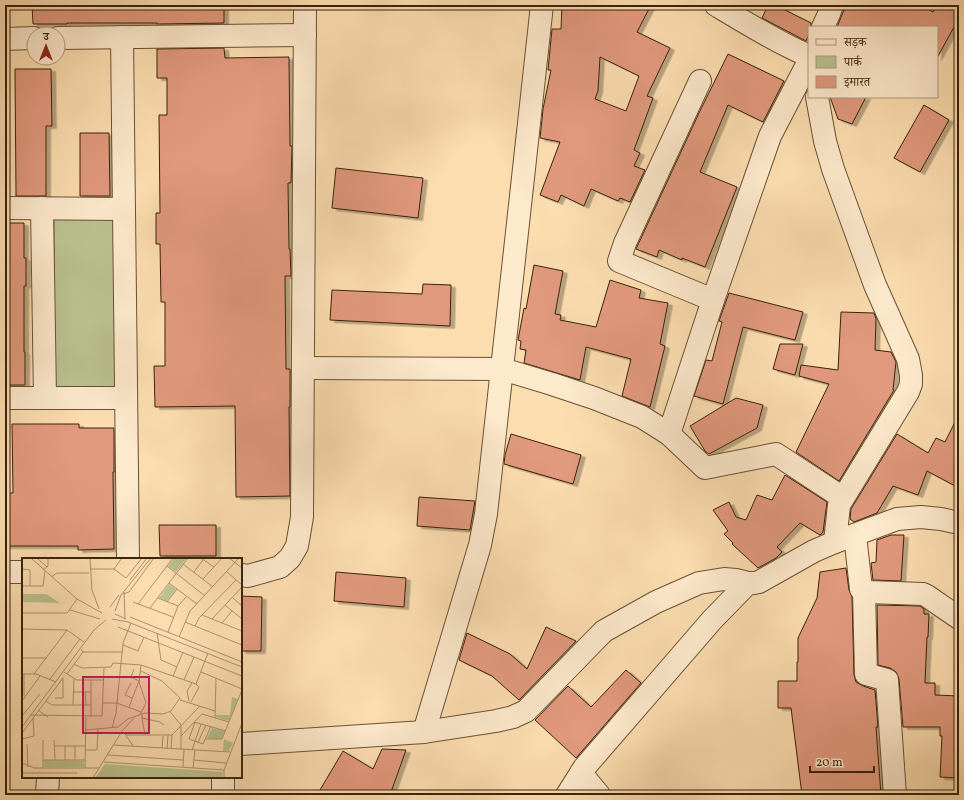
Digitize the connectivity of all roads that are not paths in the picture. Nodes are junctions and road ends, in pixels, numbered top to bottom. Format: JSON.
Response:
{"nodes":[{"id":1,"x":305,"y":5,"type":"edge"},
{"id":2,"x":542,"y":5,"type":"edge"},
{"id":3,"x":716,"y":5,"type":"edge"},
{"id":4,"x":832,"y":5,"type":"edge"},
{"id":5,"x":823,"y":26,"type":"edge"},
{"id":6,"x":305,"y":35,"type":"junction"},
{"id":7,"x":122,"y":37,"type":"junction"},
{"id":8,"x":26,"y":38,"type":"edge"},
{"id":9,"x":66,"y":38,"type":"edge"},
{"id":10,"x":5,"y":39,"type":"edge"},
{"id":11,"x":808,"y":56,"type":"edge"},
{"id":12,"x":808,"y":62,"type":"edge"},
{"id":13,"x":700,"y":81,"type":"dead end"},
{"id":14,"x":817,"y":98,"type":"edge"},
{"id":15,"x":5,"y":208,"type":"edge"},
{"id":16,"x":42,"y":208,"type":"junction"},
{"id":17,"x":124,"y":209,"type":"junction"},
{"id":18,"x":713,"y":300,"type":"junction"},
{"id":19,"x":303,"y":368,"type":"junction"},
{"id":20,"x":502,"y":369,"type":"junction"},
{"id":21,"x":5,"y":398,"type":"edge"},
{"id":22,"x":45,"y":398,"type":"junction"},
{"id":23,"x":126,"y":398,"type":"junction"},
{"id":24,"x":669,"y":434,"type":"junction"},
{"id":25,"x":844,"y":498,"type":"junction"},
{"id":26,"x":959,"y":523,"type":"edge"},
{"id":27,"x":845,"y":538,"type":"junction"},
{"id":28,"x":128,"y":558,"type":"edge"},
{"id":29,"x":5,"y":572,"type":"edge"},
{"id":30,"x":22,"y":572,"type":"edge"},
{"id":31,"x":242,"y":575,"type":"edge"},
{"id":32,"x":748,"y":583,"type":"junction"},
{"id":33,"x":864,"y":591,"type":"junction"},
{"id":34,"x":959,"y":618,"type":"edge"},
{"id":35,"x":424,"y":732,"type":"junction"},
{"id":36,"x":242,"y":744,"type":"edge"},
{"id":37,"x":581,"y":773,"type":"junction"},
{"id":38,"x":48,"y":778,"type":"edge"},
{"id":39,"x":223,"y":778,"type":"edge"},
{"id":40,"x":47,"y":795,"type":"edge"},
{"id":41,"x":223,"y":795,"type":"edge"},
{"id":42,"x":567,"y":795,"type":"edge"},
{"id":43,"x":599,"y":795,"type":"edge"},
{"id":44,"x":895,"y":795,"type":"edge"}],
"edges":[{"from":1,"to":6,"type":"street"},
{"from":2,"to":20,"type":"street"},
{"from":3,"to":11,"type":"street"},
{"from":4,"to":5,"type":"street"},
{"from":6,"to":7,"type":"street"},
{"from":6,"to":19,"type":"street"},
{"from":7,"to":9,"type":"street"},
{"from":7,"to":17,"type":"street"},
{"from":8,"to":10,"type":"street"},
{"from":12,"to":18,"type":"street"},
{"from":13,"to":18,"type":"street"},
{"from":14,"to":25,"type":"street"},
{"from":15,"to":16,"type":"street"},
{"from":16,"to":17,"type":"street"},
{"from":16,"to":22,"type":"street"},
{"from":17,"to":23,"type":"street"},
{"from":18,"to":24,"type":"street"},
{"from":19,"to":20,"type":"street"},
{"from":19,"to":31,"type":"street"},
{"from":20,"to":24,"type":"street"},
{"from":20,"to":35,"type":"street"},
{"from":21,"to":22,"type":"street"},
{"from":22,"to":23,"type":"street"},
{"from":23,"to":28,"type":"street"},
{"from":24,"to":25,"type":"street"},
{"from":25,"to":27,"type":"street"},
{"from":26,"to":27,"type":"street"},
{"from":27,"to":32,"type":"street"},
{"from":27,"to":33,"type":"street"},
{"from":29,"to":30,"type":"street"},
{"from":32,"to":35,"type":"street"},
{"from":32,"to":37,"type":"street"},
{"from":33,"to":34,"type":"street"},
{"from":33,"to":44,"type":"street"},
{"from":35,"to":36,"type":"street"},
{"from":37,"to":42,"type":"street"},
{"from":37,"to":43,"type":"street"},
{"from":38,"to":40,"type":"street"},
{"from":39,"to":41,"type":"street"}]}
